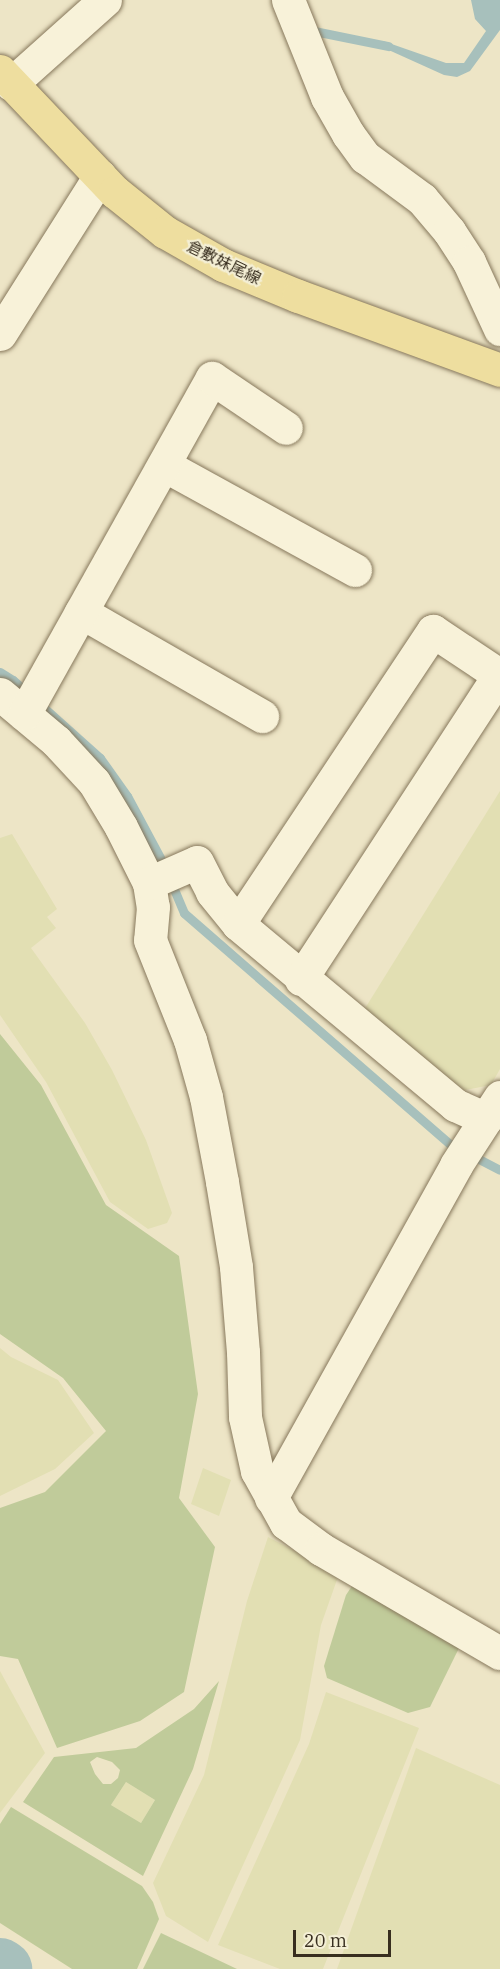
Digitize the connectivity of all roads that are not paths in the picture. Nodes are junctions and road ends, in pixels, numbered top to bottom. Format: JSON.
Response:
{"nodes":[{"id":1,"x":105,"y":0,"type":"edge"},
{"id":2,"x":288,"y":0,"type":"edge"},
{"id":3,"x":4,"y":78,"type":"edge"},
{"id":4,"x":100,"y":176,"type":"junction"},
{"id":5,"x":497,"y":312,"type":"edge"},
{"id":6,"x":0,"y":334,"type":"edge"},
{"id":7,"x":500,"y":370,"type":"edge"},
{"id":8,"x":286,"y":428,"type":"dead end"},
{"id":9,"x":164,"y":465,"type":"junction"},
{"id":10,"x":355,"y":570,"type":"dead end"},
{"id":11,"x":81,"y":612,"type":"junction"},
{"id":12,"x":23,"y":700,"type":"edge"},
{"id":13,"x":262,"y":716,"type":"dead end"},
{"id":14,"x":162,"y":877,"type":"junction"},
{"id":15,"x":238,"y":924,"type":"junction"},
{"id":16,"x":301,"y":979,"type":"junction"},
{"id":17,"x":479,"y":1130,"type":"edge"},
{"id":18,"x":271,"y":1498,"type":"junction"},
{"id":19,"x":500,"y":1653,"type":"edge"}],
"edges":[{"from":1,"to":3,"type":"street"},
{"from":2,"to":5,"type":"street"},
{"from":3,"to":4,"type":"main road","name":"倉敷妹尾線"},
{"from":4,"to":6,"type":"street"},
{"from":4,"to":7,"type":"main road","name":"倉敷妹尾線"},
{"from":8,"to":9,"type":"street"},
{"from":9,"to":10,"type":"street"},
{"from":9,"to":11,"type":"street"},
{"from":11,"to":12,"type":"street"},
{"from":11,"to":13,"type":"street"},
{"from":12,"to":14,"type":"street"},
{"from":14,"to":15,"type":"street"},
{"from":14,"to":18,"type":"street"},
{"from":15,"to":16,"type":"street"},
{"from":15,"to":16,"type":"street"},
{"from":16,"to":17,"type":"street"},
{"from":17,"to":18,"type":"street"},
{"from":18,"to":19,"type":"street"}]}
